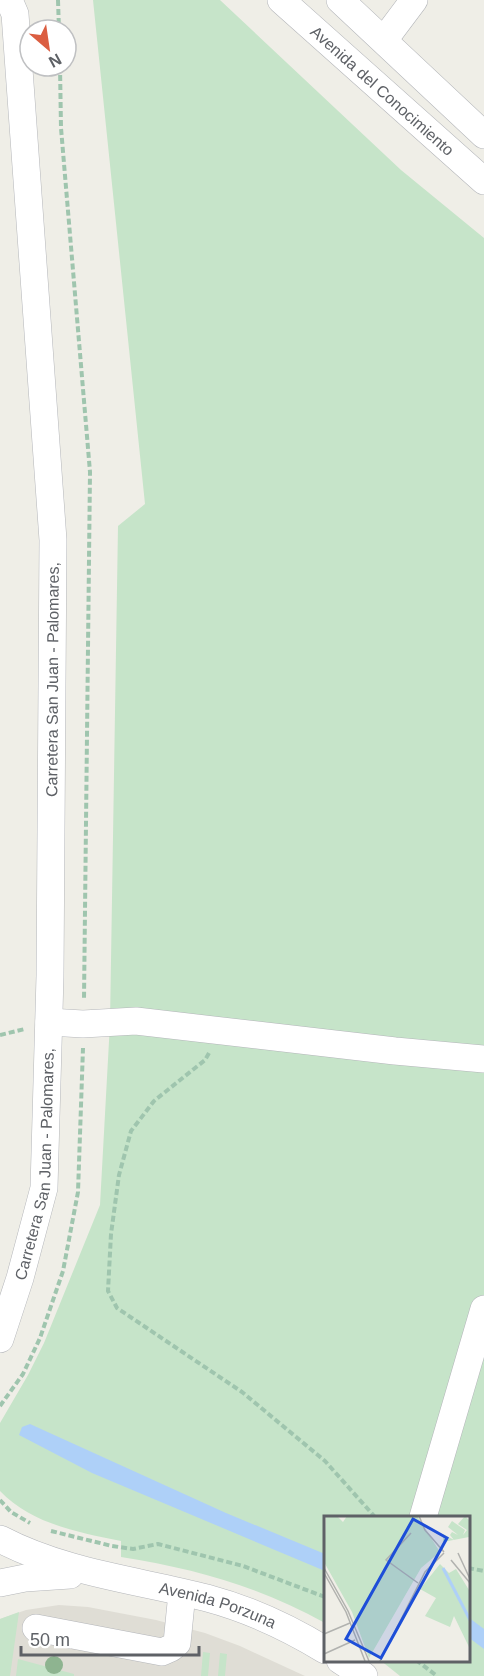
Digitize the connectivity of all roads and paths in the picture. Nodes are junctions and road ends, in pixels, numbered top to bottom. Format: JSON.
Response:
{"nodes":[{"id":1,"x":58,"y":0,"type":"edge"},
{"id":2,"x":281,"y":0,"type":"edge"},
{"id":3,"x":340,"y":0,"type":"edge"},
{"id":4,"x":414,"y":0,"type":"edge"},
{"id":5,"x":14,"y":5,"type":"edge"},
{"id":6,"x":59,"y":18,"type":"edge"},
{"id":7,"x":384,"y":40,"type":"junction"},
{"id":8,"x":484,"y":135,"type":"edge"},
{"id":9,"x":484,"y":181,"type":"edge"},
{"id":10,"x":49,"y":1022,"type":"junction"},
{"id":11,"x":220,"y":1031,"type":"junction"},
{"id":12,"x":484,"y":1059,"type":"edge"},
{"id":13,"x":484,"y":1310,"type":"edge"},
{"id":14,"x":0,"y":1339,"type":"edge"},
{"id":15,"x":0,"y":1500,"type":"edge"},
{"id":16,"x":374,"y":1516,"type":"edge"},
{"id":17,"x":423,"y":1516,"type":"edge"},
{"id":18,"x":35,"y":1525,"type":"dead end"},
{"id":19,"x":43,"y":1528,"type":"dead end"},
{"id":20,"x":0,"y":1539,"type":"edge"},
{"id":21,"x":469,"y":1568,"type":"edge"},
{"id":22,"x":484,"y":1571,"type":"edge"},
{"id":23,"x":104,"y":1576,"type":"junction"},
{"id":24,"x":0,"y":1583,"type":"edge"},
{"id":25,"x":182,"y":1593,"type":"junction"},
{"id":26,"x":324,"y":1597,"type":"edge"},
{"id":27,"x":36,"y":1628,"type":"dead end"},
{"id":28,"x":324,"y":1650,"type":"edge"},
{"id":29,"x":343,"y":1661,"type":"edge"},
{"id":30,"x":418,"y":1661,"type":"edge"},
{"id":31,"x":364,"y":1676,"type":"edge"},
{"id":32,"x":437,"y":1676,"type":"edge"}],
"edges":[{"from":1,"to":6,"type":"path"},
{"from":2,"to":9,"type":"street","name":"Avenida del Conocimiento"},
{"from":3,"to":7,"type":"street","name":"Avenida del Conocimiento"},
{"from":4,"to":7,"type":"street"},
{"from":5,"to":10,"type":"street","name":"Carretera San Juan - Palomares,"},
{"from":7,"to":8,"type":"street","name":"Avenida del Conocimiento"},
{"from":10,"to":11,"type":"street"},
{"from":10,"to":14,"type":"street","name":"Carretera San Juan - Palomares,"},
{"from":11,"to":12,"type":"street"},
{"from":11,"to":16,"type":"path"},
{"from":13,"to":17,"type":"street"},
{"from":15,"to":18,"type":"path"},
{"from":19,"to":26,"type":"path"},
{"from":20,"to":23,"type":"street"},
{"from":21,"to":22,"type":"path"},
{"from":23,"to":24,"type":"street"},
{"from":23,"to":25,"type":"street","name":"Avenida Porzuna"},
{"from":25,"to":27,"type":"street"},
{"from":25,"to":28,"type":"street","name":"Avenida Porzuna"},
{"from":29,"to":31,"type":"street"},
{"from":30,"to":32,"type":"path"}]}
